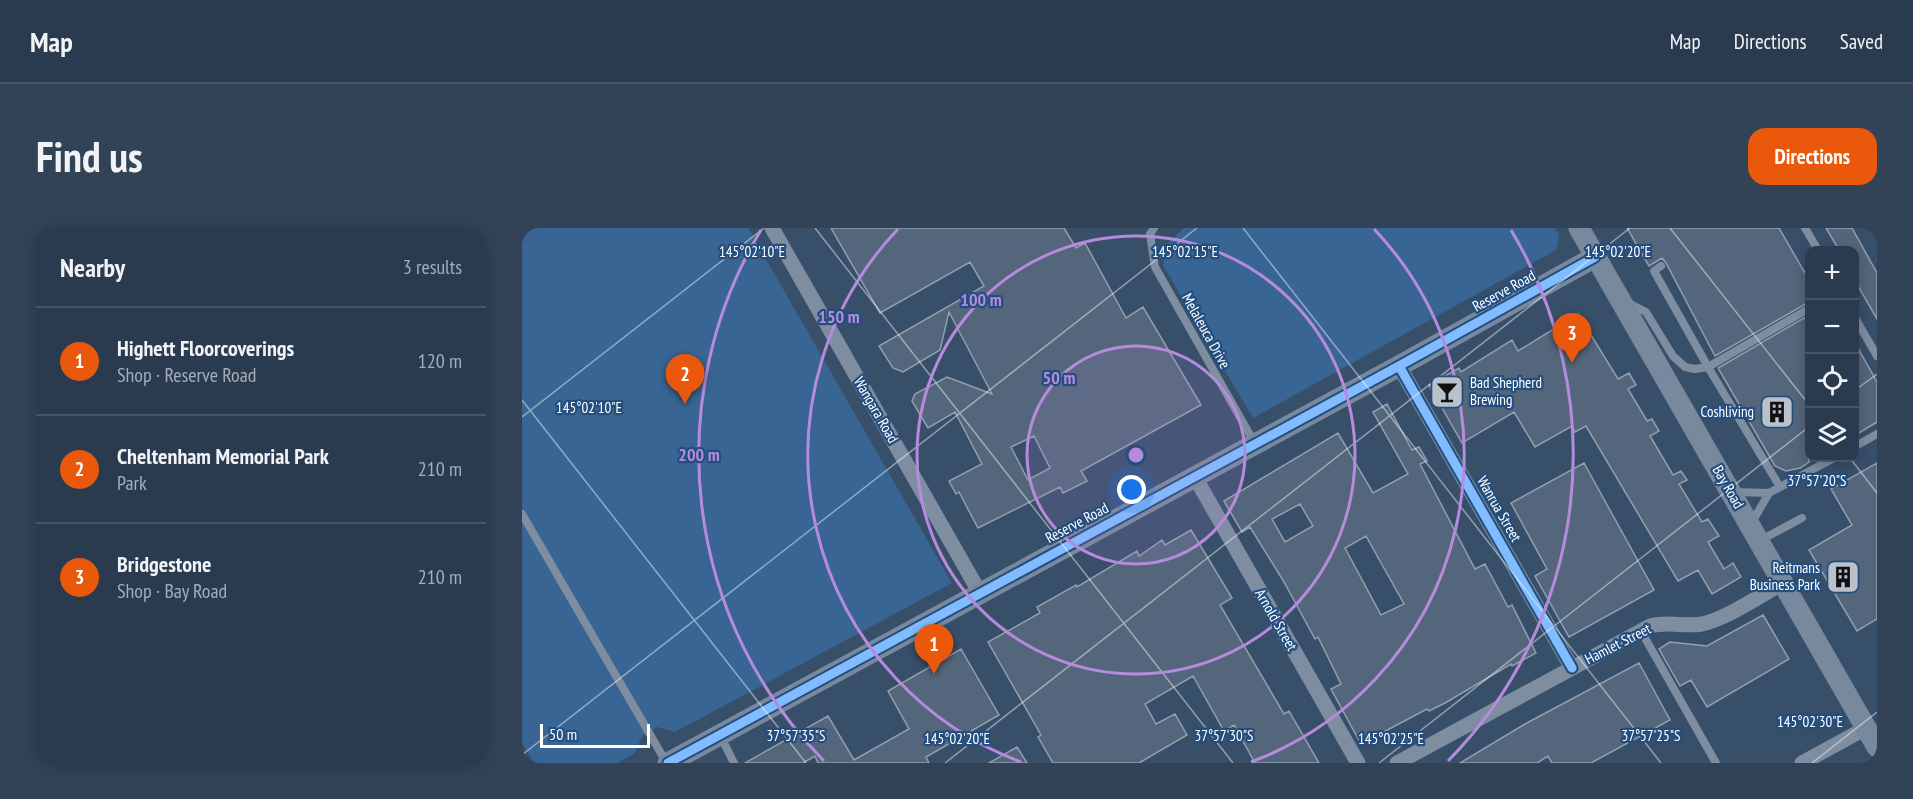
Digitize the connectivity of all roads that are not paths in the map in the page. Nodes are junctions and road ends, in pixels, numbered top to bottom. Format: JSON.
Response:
{"nodes":[{"id":1,"x":771,"y":228,"type":"edge"},
{"id":2,"x":1154,"y":228,"type":"edge"},
{"id":3,"x":1579,"y":228,"type":"edge"},
{"id":4,"x":1805,"y":228,"type":"edge"},
{"id":5,"x":1816,"y":246,"type":"edge"},
{"id":6,"x":1595,"y":257,"type":"junction"},
{"id":7,"x":1661,"y":267,"type":"dead end"},
{"id":8,"x":1618,"y":298,"type":"junction"},
{"id":9,"x":1805,"y":310,"type":"edge"},
{"id":10,"x":1859,"y":325,"type":"edge"},
{"id":11,"x":1877,"y":356,"type":"edge"},
{"id":12,"x":1399,"y":366,"type":"junction"},
{"id":13,"x":1708,"y":367,"type":"junction"},
{"id":14,"x":1877,"y":434,"type":"edge"},
{"id":15,"x":1254,"y":444,"type":"junction"},
{"id":16,"x":1859,"y":444,"type":"edge"},
{"id":17,"x":1827,"y":462,"type":"edge"},
{"id":18,"x":1195,"y":477,"type":"junction"},
{"id":19,"x":1780,"y":487,"type":"junction"},
{"id":20,"x":1731,"y":492,"type":"junction"},
{"id":21,"x":1769,"y":493,"type":"junction"},
{"id":22,"x":522,"y":514,"type":"edge"},
{"id":23,"x":1802,"y":518,"type":"dead end"},
{"id":24,"x":1754,"y":533,"type":"junction"},
{"id":25,"x":1783,"y":583,"type":"junction"},
{"id":26,"x":980,"y":593,"type":"junction"},
{"id":27,"x":1641,"y":631,"type":"junction"},
{"id":28,"x":1572,"y":668,"type":"junction"},
{"id":29,"x":1866,"y":728,"type":"junction"},
{"id":30,"x":720,"y":734,"type":"junction"},
{"id":31,"x":1877,"y":747,"type":"edge"},
{"id":32,"x":667,"y":763,"type":"edge"},
{"id":33,"x":734,"y":763,"type":"edge"},
{"id":34,"x":1358,"y":763,"type":"edge"},
{"id":35,"x":1397,"y":763,"type":"edge"},
{"id":36,"x":1716,"y":763,"type":"edge"},
{"id":37,"x":1802,"y":763,"type":"edge"}],
"edges":[{"from":1,"to":26,"type":"street","name":"Wangara Road"},
{"from":2,"to":15,"type":"lane","name":"Melaleuca Drive"},
{"from":3,"to":6,"type":"street","name":"Bay Road"},
{"from":4,"to":5,"type":"lane"},
{"from":6,"to":8,"type":"street","name":"Bay Road"},
{"from":6,"to":12,"type":"street","name":"Reserve Road"},
{"from":7,"to":13,"type":"lane"},
{"from":8,"to":13,"type":"lane"},
{"from":8,"to":20,"type":"street","name":"Bay Road"},
{"from":9,"to":13,"type":"lane"},
{"from":10,"to":11,"type":"lane"},
{"from":12,"to":15,"type":"street","name":"Reserve Road"},
{"from":12,"to":28,"type":"street","name":"Wanrua Street"},
{"from":13,"to":19,"type":"lane"},
{"from":14,"to":16,"type":"lane"},
{"from":15,"to":18,"type":"street","name":"Reserve Road"},
{"from":17,"to":19,"type":"lane"},
{"from":18,"to":26,"type":"street","name":"Reserve Road"},
{"from":18,"to":34,"type":"street","name":"Arnold Street"},
{"from":19,"to":21,"type":"lane"},
{"from":20,"to":21,"type":"lane"},
{"from":20,"to":24,"type":"street","name":"Bay Road"},
{"from":21,"to":24,"type":"lane"},
{"from":22,"to":32,"type":"lane"},
{"from":23,"to":24,"type":"lane"},
{"from":24,"to":25,"type":"street","name":"Bay Road"},
{"from":25,"to":27,"type":"street","name":"Hamlet Street"},
{"from":25,"to":29,"type":"street","name":"Bay Road"},
{"from":26,"to":30,"type":"street","name":"Reserve Road"},
{"from":27,"to":28,"type":"street","name":"Hamlet Street"},
{"from":27,"to":36,"type":"lane"},
{"from":28,"to":35,"type":"street","name":"Hamlet Street"},
{"from":29,"to":31,"type":"street","name":"Bay Road"},
{"from":29,"to":37,"type":"street"},
{"from":30,"to":32,"type":"street","name":"Reserve Road"},
{"from":30,"to":33,"type":"lane"}]}
